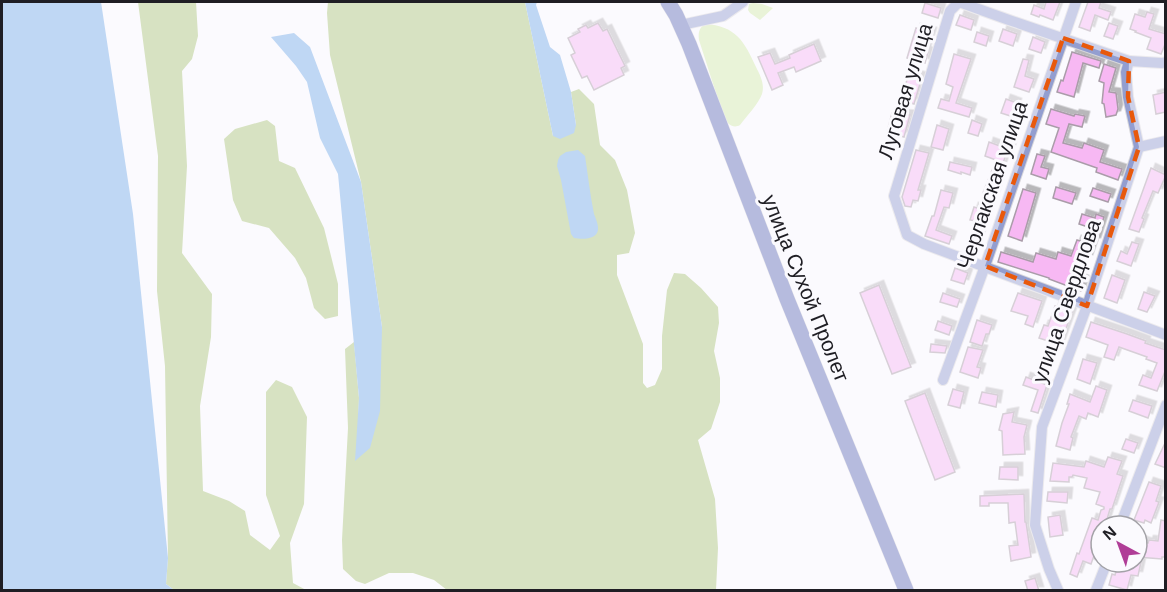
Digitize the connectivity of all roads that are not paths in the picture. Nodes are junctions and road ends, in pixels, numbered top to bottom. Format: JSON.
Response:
{"nodes":[{"id":1,"x":668,"y":2,"type":"edge"},
{"id":2,"x":743,"y":2,"type":"edge"},
{"id":3,"x":959,"y":2,"type":"edge"},
{"id":4,"x":1076,"y":2,"type":"edge"},
{"id":5,"x":681,"y":25,"type":"junction"},
{"id":6,"x":1063,"y":38,"type":"junction"},
{"id":7,"x":1130,"y":61,"type":"junction"},
{"id":8,"x":1166,"y":62,"type":"edge"},
{"id":9,"x":1166,"y":141,"type":"edge"},
{"id":10,"x":1139,"y":147,"type":"junction"},
{"id":11,"x":985,"y":266,"type":"junction"},
{"id":12,"x":1087,"y":306,"type":"junction"},
{"id":13,"x":1166,"y":335,"type":"edge"},
{"id":14,"x":943,"y":380,"type":"dead end"},
{"id":15,"x":1166,"y":405,"type":"edge"},
{"id":16,"x":1125,"y":514,"type":"edge"},
{"id":17,"x":1102,"y":574,"type":"edge"},
{"id":18,"x":906,"y":591,"type":"edge"},
{"id":19,"x":1058,"y":591,"type":"edge"},
{"id":20,"x":1096,"y":591,"type":"edge"}],
"edges":[{"from":1,"to":5,"type":"main road","name":"улица Сухой Пролет"},
{"from":2,"to":5,"type":"street"},
{"from":3,"to":6,"type":"street"},
{"from":3,"to":11,"type":"street","name":"Луговая улица"},
{"from":4,"to":6,"type":"street","name":"Черлакская улица"},
{"from":5,"to":18,"type":"main road","name":"улица Сухой Пролет"},
{"from":6,"to":7,"type":"street"},
{"from":6,"to":11,"type":"street","name":"Черлакская улица"},
{"from":7,"to":8,"type":"street"},
{"from":7,"to":10,"type":"street"},
{"from":9,"to":10,"type":"street"},
{"from":10,"to":12,"type":"street","name":"улица Свердлова"},
{"from":11,"to":12,"type":"street"},
{"from":11,"to":14,"type":"street","name":"Черлакская улица"},
{"from":12,"to":13,"type":"street"},
{"from":12,"to":19,"type":"street","name":"улица Свердлова"},
{"from":15,"to":16,"type":"street"},
{"from":17,"to":20,"type":"street"}]}
